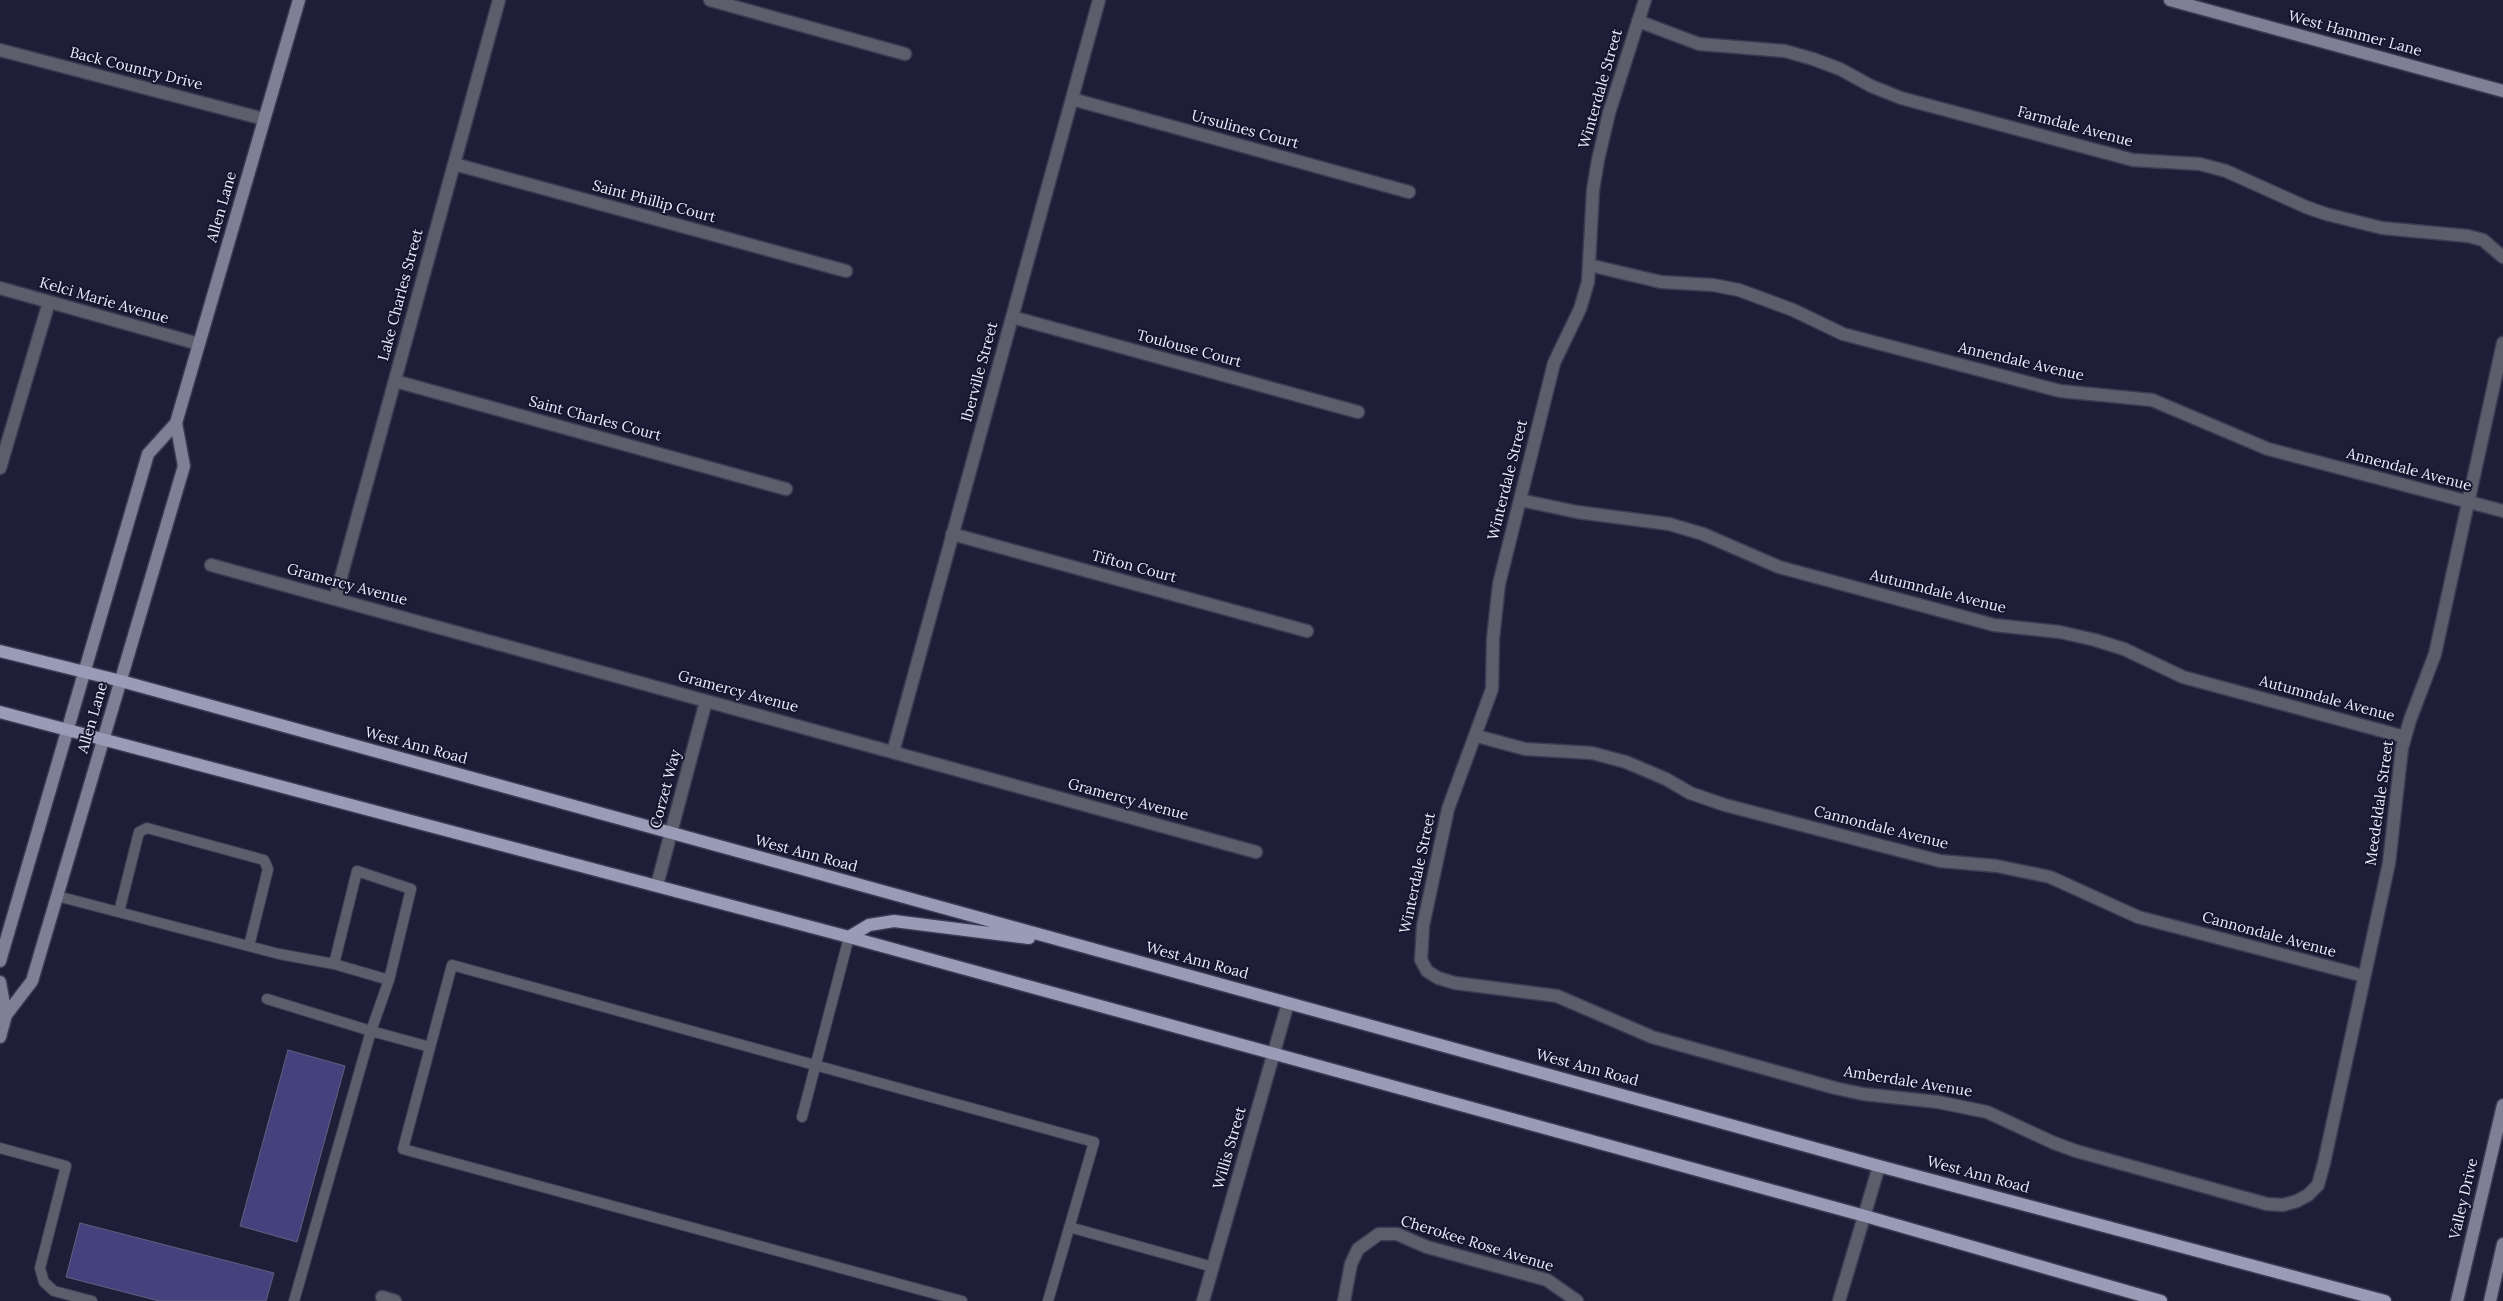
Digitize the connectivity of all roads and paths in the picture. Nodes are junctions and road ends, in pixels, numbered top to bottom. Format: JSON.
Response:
{"nodes":[{"id":1,"x":298,"y":0,"type":"edge"},
{"id":2,"x":499,"y":0,"type":"edge"},
{"id":3,"x":710,"y":0,"type":"edge"},
{"id":4,"x":1099,"y":0,"type":"edge"},
{"id":5,"x":1645,"y":0,"type":"edge"},
{"id":6,"x":2170,"y":0,"type":"edge"},
{"id":7,"x":1638,"y":21,"type":"junction"},
{"id":8,"x":0,"y":50,"type":"edge"},
{"id":9,"x":906,"y":54,"type":"dead end"},
{"id":10,"x":2503,"y":91,"type":"edge"},
{"id":11,"x":1072,"y":99,"type":"junction"},
{"id":12,"x":264,"y":119,"type":"junction"},
{"id":13,"x":454,"y":164,"type":"junction"},
{"id":14,"x":1409,"y":192,"type":"dead end"},
{"id":15,"x":2503,"y":256,"type":"edge"},
{"id":16,"x":1589,"y":265,"type":"junction"},
{"id":17,"x":846,"y":271,"type":"dead end"},
{"id":18,"x":0,"y":288,"type":"edge"},
{"id":19,"x":49,"y":302,"type":"junction"},
{"id":20,"x":1012,"y":317,"type":"junction"},
{"id":21,"x":2503,"y":343,"type":"edge"},
{"id":22,"x":200,"y":344,"type":"junction"},
{"id":23,"x":395,"y":382,"type":"junction"},
{"id":24,"x":1358,"y":412,"type":"dead end"},
{"id":25,"x":176,"y":423,"type":"junction"},
{"id":26,"x":0,"y":468,"type":"edge"},
{"id":27,"x":786,"y":489,"type":"dead end"},
{"id":28,"x":1520,"y":500,"type":"junction"},
{"id":29,"x":2468,"y":502,"type":"junction"},
{"id":30,"x":2503,"y":511,"type":"edge"},
{"id":31,"x":952,"y":534,"type":"junction"},
{"id":32,"x":211,"y":565,"type":"dead end"},
{"id":33,"x":335,"y":599,"type":"junction"},
{"id":34,"x":1307,"y":632,"type":"dead end"},
{"id":35,"x":0,"y":651,"type":"edge"},
{"id":36,"x":85,"y":672,"type":"junction"},
{"id":37,"x":120,"y":681,"type":"junction"},
{"id":38,"x":706,"y":701,"type":"junction"},
{"id":39,"x":0,"y":712,"type":"edge"},
{"id":40,"x":67,"y":729,"type":"junction"},
{"id":41,"x":1476,"y":736,"type":"junction"},
{"id":42,"x":2405,"y":736,"type":"junction"},
{"id":43,"x":104,"y":738,"type":"junction"},
{"id":44,"x":893,"y":752,"type":"junction"},
{"id":45,"x":671,"y":834,"type":"junction"},
{"id":46,"x":1256,"y":852,"type":"dead end"},
{"id":47,"x":657,"y":885,"type":"junction"},
{"id":48,"x":57,"y":896,"type":"junction"},
{"id":49,"x":119,"y":912,"type":"junction"},
{"id":50,"x":850,"y":937,"type":"junction"},
{"id":51,"x":1076,"y":945,"type":"junction"},
{"id":52,"x":249,"y":946,"type":"junction"},
{"id":53,"x":0,"y":961,"type":"edge"},
{"id":54,"x":334,"y":964,"type":"junction"},
{"id":55,"x":1427,"y":971,"type":"joint"},
{"id":56,"x":2364,"y":976,"type":"junction"},
{"id":57,"x":389,"y":980,"type":"junction"},
{"id":58,"x":0,"y":982,"type":"edge"},
{"id":59,"x":267,"y":999,"type":"dead end"},
{"id":60,"x":1288,"y":1003,"type":"junction"},
{"id":61,"x":6,"y":1015,"type":"junction"},
{"id":62,"x":371,"y":1031,"type":"junction"},
{"id":63,"x":0,"y":1037,"type":"edge"},
{"id":64,"x":430,"y":1047,"type":"junction"},
{"id":65,"x":1273,"y":1054,"type":"junction"},
{"id":66,"x":816,"y":1065,"type":"junction"},
{"id":67,"x":2503,"y":1105,"type":"edge"},
{"id":68,"x":802,"y":1117,"type":"dead end"},
{"id":69,"x":0,"y":1148,"type":"edge"},
{"id":70,"x":1879,"y":1166,"type":"junction"},
{"id":71,"x":2297,"y":1201,"type":"joint"},
{"id":72,"x":1865,"y":1216,"type":"junction"},
{"id":73,"x":1069,"y":1227,"type":"junction"},
{"id":74,"x":2503,"y":1244,"type":"edge"},
{"id":75,"x":1213,"y":1267,"type":"junction"},
{"id":76,"x":382,"y":1297,"type":"dead end"},
{"id":77,"x":1576,"y":1300,"type":"edge"},
{"id":78,"x":92,"y":1301,"type":"edge"},
{"id":79,"x":294,"y":1301,"type":"edge"},
{"id":80,"x":395,"y":1301,"type":"edge"},
{"id":81,"x":962,"y":1301,"type":"edge"},
{"id":82,"x":1048,"y":1301,"type":"edge"},
{"id":83,"x":1203,"y":1301,"type":"edge"},
{"id":84,"x":1344,"y":1301,"type":"edge"},
{"id":85,"x":1839,"y":1301,"type":"edge"},
{"id":86,"x":2161,"y":1301,"type":"edge"},
{"id":87,"x":2385,"y":1301,"type":"edge"},
{"id":88,"x":2457,"y":1301,"type":"edge"},
{"id":89,"x":2490,"y":1301,"type":"edge"}],
"edges":[{"from":1,"to":12,"type":"main road","name":"Allen Lane"},
{"from":2,"to":13,"type":"street","name":"Lake Charles Street"},
{"from":3,"to":9,"type":"street"},
{"from":4,"to":11,"type":"street","name":"Iberville Street"},
{"from":5,"to":7,"type":"street","name":"Winterdale Street"},
{"from":6,"to":10,"type":"main road","name":"West Hammer Lane"},
{"from":7,"to":15,"type":"street","name":"Farmdale Avenue"},
{"from":7,"to":16,"type":"street","name":"Winterdale Street"},
{"from":8,"to":12,"type":"street","name":"Back Country Drive"},
{"from":11,"to":14,"type":"street","name":"Ursulines Court"},
{"from":11,"to":20,"type":"street","name":"Iberville Street"},
{"from":12,"to":22,"type":"main road","name":"Allen Lane"},
{"from":13,"to":17,"type":"street","name":"Saint Phillip Court"},
{"from":13,"to":23,"type":"street","name":"Lake Charles Street"},
{"from":16,"to":28,"type":"street","name":"Winterdale Street"},
{"from":16,"to":29,"type":"street","name":"Annendale Avenue"},
{"from":18,"to":19,"type":"street","name":"Kelci Marie Avenue"},
{"from":19,"to":22,"type":"street","name":"Kelci Marie Avenue"},
{"from":19,"to":26,"type":"street"},
{"from":20,"to":24,"type":"street","name":"Toulouse Court"},
{"from":20,"to":31,"type":"street","name":"Iberville Street"},
{"from":21,"to":29,"type":"street","name":"Meedeldale Street"},
{"from":22,"to":25,"type":"main road","name":"Allen Lane"},
{"from":23,"to":27,"type":"street","name":"Saint Charles Court"},
{"from":23,"to":33,"type":"street","name":"Lake Charles Street"},
{"from":25,"to":36,"type":"main road","name":"Allen Lane"},
{"from":25,"to":37,"type":"main road","name":"Allen Lane"},
{"from":28,"to":41,"type":"street","name":"Winterdale Street"},
{"from":28,"to":42,"type":"street","name":"Autumndale Avenue"},
{"from":29,"to":30,"type":"street","name":"Annendale Avenue"},
{"from":29,"to":42,"type":"street","name":"Meedeldale Street"},
{"from":31,"to":34,"type":"street","name":"Tifton Court"},
{"from":31,"to":44,"type":"street","name":"Iberville Street"},
{"from":32,"to":33,"type":"street","name":"Gramercy Avenue"},
{"from":33,"to":38,"type":"street","name":"Gramercy Avenue"},
{"from":35,"to":36,"type":"main road","name":"West Ann Road"},
{"from":36,"to":37,"type":"main road","name":"West Ann Road"},
{"from":36,"to":40,"type":"main road","name":"Allen Lane"},
{"from":37,"to":43,"type":"main road","name":"Allen Lane"},
{"from":37,"to":45,"type":"main road","name":"West Ann Road"},
{"from":38,"to":44,"type":"street","name":"Gramercy Avenue"},
{"from":38,"to":45,"type":"street","name":"Corzet Way"},
{"from":39,"to":40,"type":"main road"},
{"from":40,"to":43,"type":"main road"},
{"from":40,"to":53,"type":"main road","name":"Allen Lane"},
{"from":41,"to":55,"type":"street","name":"Winterdale Street"},
{"from":41,"to":56,"type":"street","name":"Cannondale Avenue"},
{"from":42,"to":56,"type":"street","name":"Meedeldale Street"},
{"from":43,"to":47,"type":"main road"},
{"from":43,"to":48,"type":"main road","name":"Allen Lane"},
{"from":44,"to":46,"type":"street","name":"Gramercy Avenue"},
{"from":45,"to":47,"type":"street","name":"Corzet Way"},
{"from":45,"to":51,"type":"main road","name":"West Ann Road"},
{"from":47,"to":50,"type":"main road"},
{"from":48,"to":49,"type":"lane"},
{"from":48,"to":61,"type":"main road","name":"Allen Lane"},
{"from":49,"to":52,"type":"lane"},
{"from":49,"to":52,"type":"lane"},
{"from":50,"to":51,"type":"main road"},
{"from":50,"to":65,"type":"main road"},
{"from":50,"to":66,"type":"lane"},
{"from":51,"to":60,"type":"main road","name":"West Ann Road"},
{"from":52,"to":54,"type":"lane"},
{"from":54,"to":57,"type":"lane"},
{"from":54,"to":57,"type":"lane"},
{"from":55,"to":71,"type":"street","name":"Amberdale Avenue"},
{"from":56,"to":71,"type":"street","name":"Meedeldale Street"},
{"from":57,"to":62,"type":"lane"},
{"from":58,"to":61,"type":"main road","name":"Allen Lane"},
{"from":59,"to":62,"type":"lane"},
{"from":60,"to":65,"type":"street","name":"Willis Street"},
{"from":60,"to":70,"type":"main road","name":"West Ann Road"},
{"from":61,"to":63,"type":"main road","name":"Allen Lane"},
{"from":62,"to":64,"type":"lane"},
{"from":62,"to":79,"type":"lane"},
{"from":64,"to":66,"type":"lane"},
{"from":64,"to":81,"type":"lane"},
{"from":65,"to":72,"type":"main road"},
{"from":65,"to":75,"type":"street","name":"Willis Street"},
{"from":66,"to":68,"type":"lane"},
{"from":66,"to":73,"type":"lane"},
{"from":67,"to":88,"type":"main road","name":"Valley Drive"},
{"from":69,"to":78,"type":"lane"},
{"from":70,"to":72,"type":"street"},
{"from":70,"to":87,"type":"main road","name":"West Ann Road"},
{"from":72,"to":85,"type":"street"},
{"from":72,"to":86,"type":"main road"},
{"from":73,"to":75,"type":"lane"},
{"from":73,"to":82,"type":"lane"},
{"from":74,"to":89,"type":"main road"},
{"from":75,"to":83,"type":"street","name":"Willis Street"},
{"from":76,"to":80,"type":"street"},
{"from":77,"to":84,"type":"street","name":"Cherokee Rose Avenue"}]}
